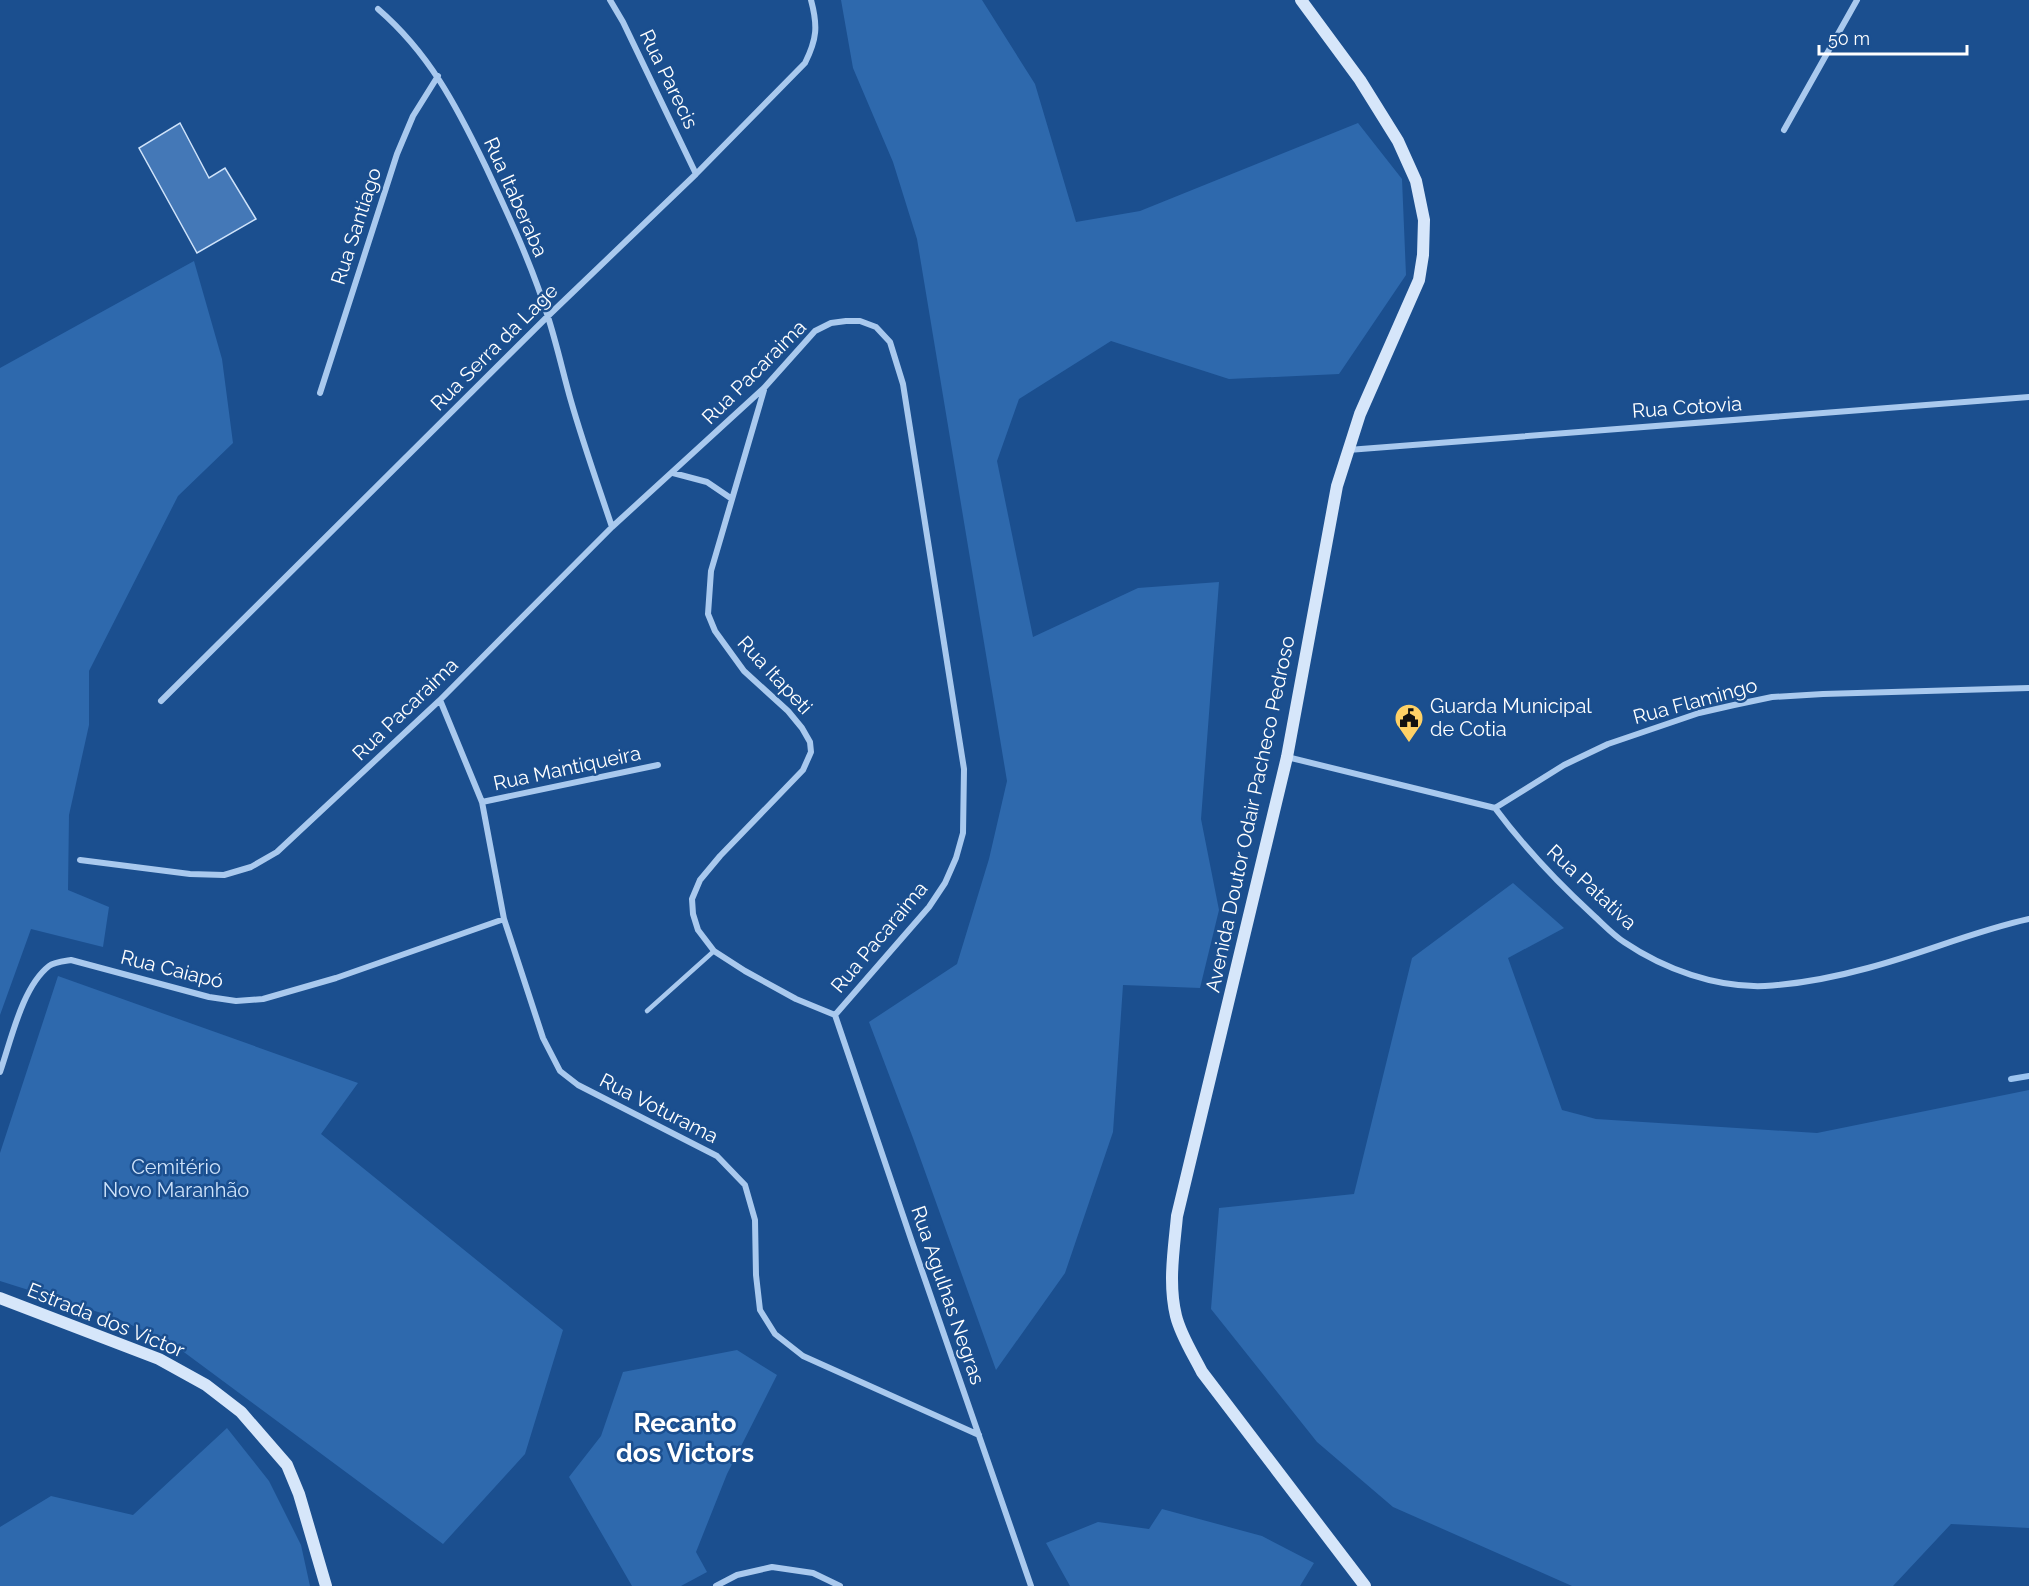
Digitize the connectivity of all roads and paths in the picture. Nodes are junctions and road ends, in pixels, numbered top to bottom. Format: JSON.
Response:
{"nodes":[{"id":1,"x":610,"y":0,"type":"edge"},
{"id":2,"x":811,"y":0,"type":"edge"},
{"id":3,"x":1301,"y":0,"type":"edge"},
{"id":4,"x":1857,"y":0,"type":"edge"},
{"id":5,"x":378,"y":9,"type":"dead end"},
{"id":6,"x":438,"y":76,"type":"junction"},
{"id":7,"x":1784,"y":130,"type":"dead end"},
{"id":8,"x":696,"y":174,"type":"junction"},
{"id":9,"x":548,"y":316,"type":"junction"},
{"id":10,"x":764,"y":388,"type":"junction"},
{"id":11,"x":320,"y":393,"type":"dead end"},
{"id":12,"x":2029,"y":397,"type":"edge"},
{"id":13,"x":1347,"y":450,"type":"junction"},
{"id":14,"x":673,"y":473,"type":"junction"},
{"id":15,"x":732,"y":499,"type":"junction"},
{"id":16,"x":612,"y":527,"type":"junction"},
{"id":17,"x":2029,"y":688,"type":"edge"},
{"id":18,"x":440,"y":700,"type":"junction"},
{"id":19,"x":161,"y":701,"type":"dead end"},
{"id":20,"x":1287,"y":757,"type":"junction"},
{"id":21,"x":658,"y":765,"type":"dead end"},
{"id":22,"x":482,"y":802,"type":"junction"},
{"id":23,"x":1495,"y":808,"type":"junction"},
{"id":24,"x":80,"y":860,"type":"dead end"},
{"id":25,"x":504,"y":919,"type":"junction"},
{"id":26,"x":2029,"y":919,"type":"edge"},
{"id":27,"x":714,"y":951,"type":"junction"},
{"id":28,"x":647,"y":1011,"type":"dead end"},
{"id":29,"x":835,"y":1015,"type":"junction"},
{"id":30,"x":0,"y":1072,"type":"edge"},
{"id":31,"x":0,"y":1298,"type":"edge"},
{"id":32,"x":979,"y":1435,"type":"junction"},
{"id":33,"x":326,"y":1586,"type":"edge"},
{"id":34,"x":716,"y":1586,"type":"edge"},
{"id":35,"x":840,"y":1586,"type":"edge"},
{"id":36,"x":1031,"y":1586,"type":"edge"},
{"id":37,"x":1365,"y":1586,"type":"edge"}],
"edges":[{"from":1,"to":8,"type":"street","name":"Rua Parecis"},
{"from":2,"to":8,"type":"street","name":"Rua Serra da Lage"},
{"from":3,"to":13,"type":"main road","name":"Avenida Doutor Odair Pacheco Pedroso"},
{"from":4,"to":7,"type":"street"},
{"from":5,"to":6,"type":"street","name":"Rua Itaberaba"},
{"from":6,"to":9,"type":"street","name":"Rua Itaberaba"},
{"from":6,"to":11,"type":"street","name":"Rua Santiago"},
{"from":8,"to":9,"type":"street","name":"Rua Serra da Lage"},
{"from":9,"to":16,"type":"street","name":"Rua Itaberaba"},
{"from":9,"to":19,"type":"street","name":"Rua Serra da Lage"},
{"from":10,"to":14,"type":"street","name":"Rua Pacaraima"},
{"from":10,"to":15,"type":"street","name":"Rua Itapeti"},
{"from":10,"to":29,"type":"street","name":"Rua Pacaraima"},
{"from":12,"to":13,"type":"street","name":"Rua Cotovia"},
{"from":13,"to":20,"type":"main road","name":"Avenida Doutor Odair Pacheco Pedroso"},
{"from":14,"to":15,"type":"street"},
{"from":14,"to":16,"type":"street","name":"Rua Pacaraima"},
{"from":15,"to":27,"type":"street","name":"Rua Itapeti"},
{"from":16,"to":18,"type":"street","name":"Rua Pacaraima"},
{"from":17,"to":23,"type":"street","name":"Rua Flamingo"},
{"from":18,"to":22,"type":"street","name":"Rua Voturama"},
{"from":18,"to":24,"type":"street","name":"Rua Pacaraima"},
{"from":20,"to":23,"type":"street"},
{"from":20,"to":37,"type":"main road","name":"Avenida Doutor Odair Pacheco Pedroso"},
{"from":21,"to":22,"type":"street","name":"Rua Mantiqueira"},
{"from":22,"to":25,"type":"street","name":"Rua Voturama"},
{"from":23,"to":26,"type":"street","name":"Rua Patativa"},
{"from":25,"to":30,"type":"street","name":"Rua Caiapó"},
{"from":25,"to":32,"type":"street","name":"Rua Voturama"},
{"from":27,"to":28,"type":"lane"},
{"from":27,"to":29,"type":"street","name":"Rua Itapeti"},
{"from":29,"to":32,"type":"street","name":"Rua Agulhas Negras"},
{"from":31,"to":33,"type":"main road","name":"Estrada dos Victor"},
{"from":32,"to":36,"type":"street","name":"Rua Agulhas Negras"},
{"from":34,"to":35,"type":"street"}]}
